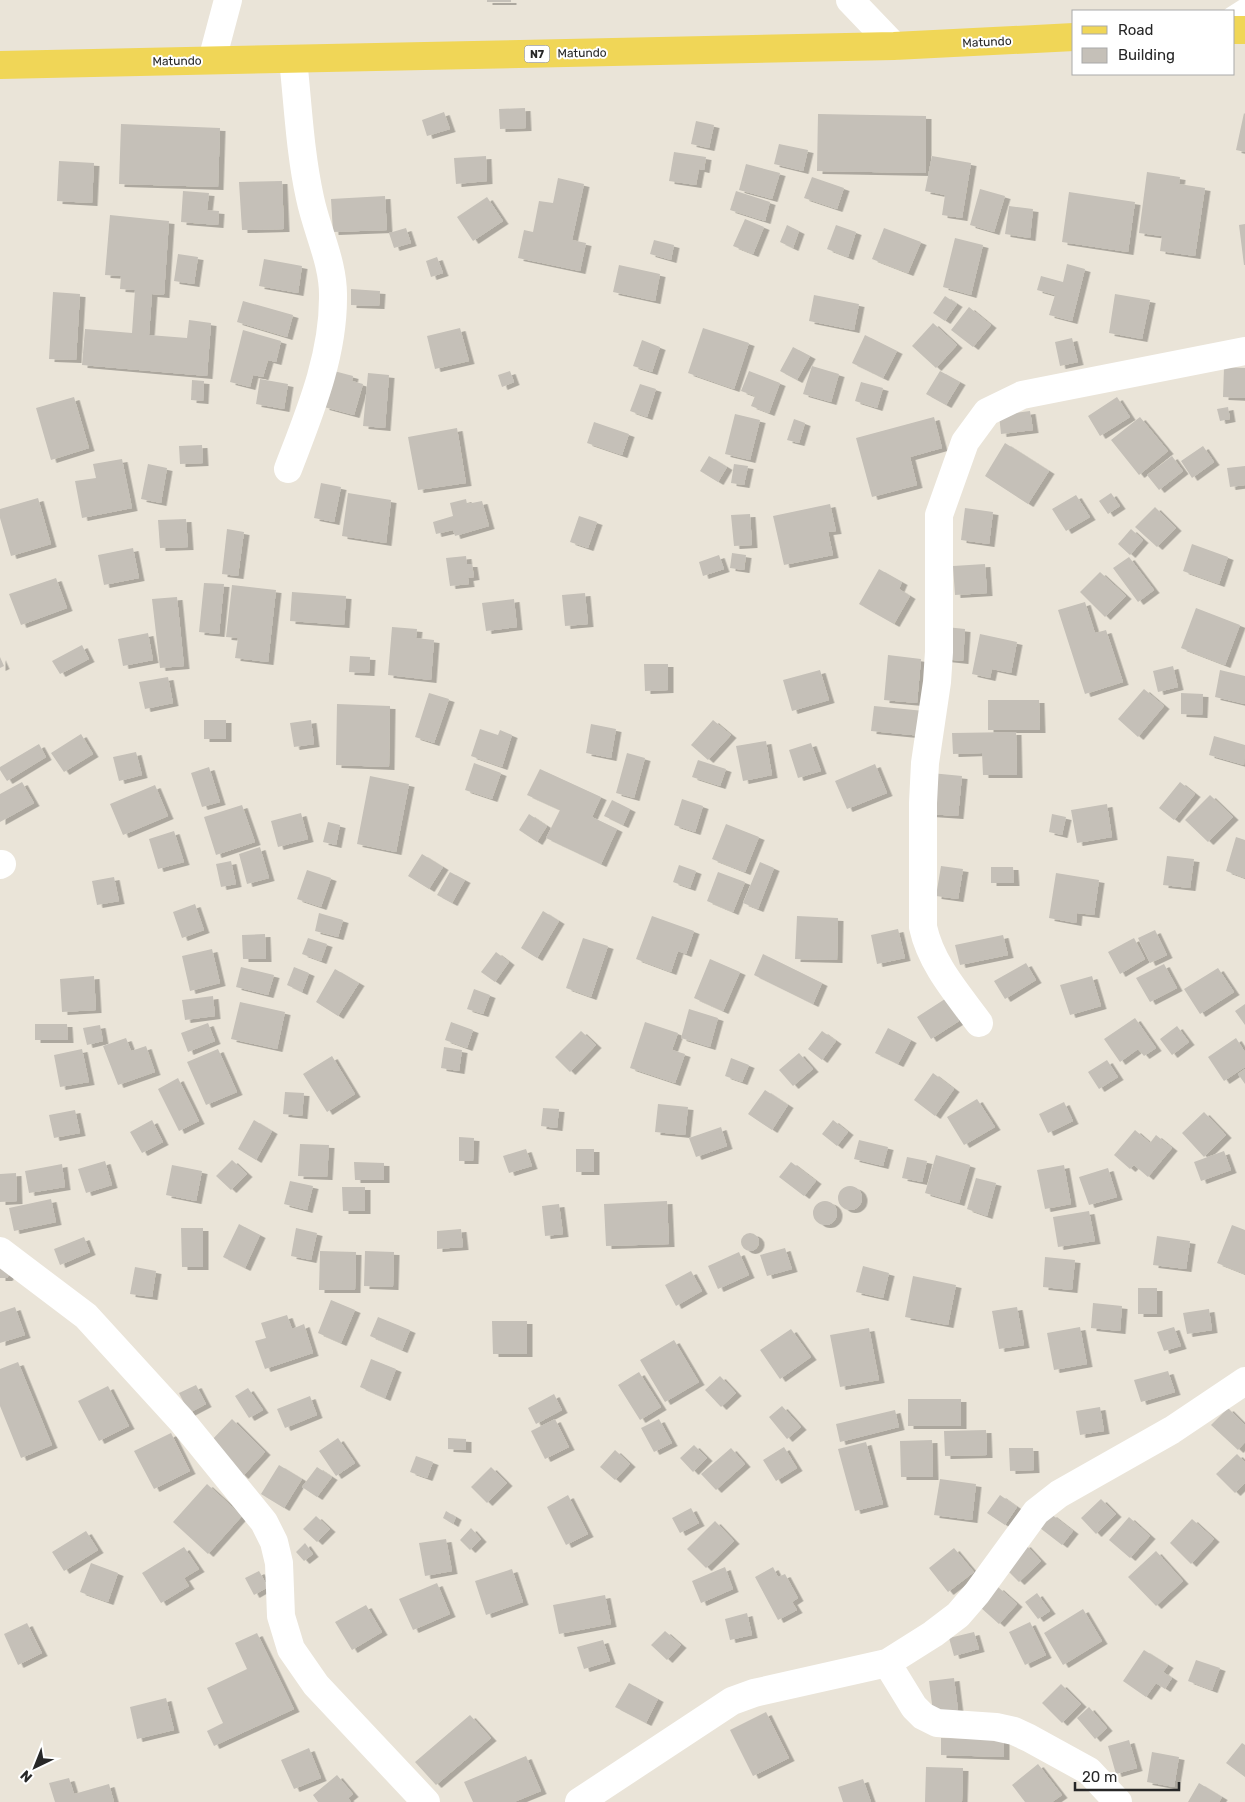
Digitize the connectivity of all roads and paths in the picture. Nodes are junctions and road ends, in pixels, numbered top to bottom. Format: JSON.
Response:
{"nodes":[{"id":1,"x":228,"y":0,"type":"edge"},
{"id":2,"x":850,"y":0,"type":"edge"},
{"id":3,"x":1072,"y":37,"type":"edge"},
{"id":4,"x":894,"y":46,"type":"junction"},
{"id":5,"x":293,"y":59,"type":"junction"},
{"id":6,"x":212,"y":60,"type":"junction"},
{"id":7,"x":0,"y":65,"type":"edge"},
{"id":8,"x":1245,"y":352,"type":"edge"},
{"id":9,"x":288,"y":470,"type":"dead end"},
{"id":10,"x":979,"y":1023,"type":"dead end"},
{"id":11,"x":0,"y":1251,"type":"edge"},
{"id":12,"x":1245,"y":1381,"type":"edge"},
{"id":13,"x":887,"y":1663,"type":"junction"},
{"id":14,"x":426,"y":1802,"type":"edge"},
{"id":15,"x":579,"y":1802,"type":"edge"},
{"id":16,"x":1118,"y":1802,"type":"edge"}],
"edges":[{"from":1,"to":6,"type":"street"},
{"from":2,"to":4,"type":"street"},
{"from":3,"to":4,"type":"main road","name":"Matundo","number":"N7"},
{"from":4,"to":5,"type":"main road","name":"Matundo","number":"N7"},
{"from":5,"to":6,"type":"main road","name":"Matundo","number":"N7"},
{"from":5,"to":9,"type":"street"},
{"from":6,"to":7,"type":"main road","name":"Matundo","number":"N7"},
{"from":8,"to":10,"type":"street"},
{"from":11,"to":14,"type":"street"},
{"from":12,"to":13,"type":"street"},
{"from":13,"to":15,"type":"street"},
{"from":13,"to":16,"type":"street"}]}
